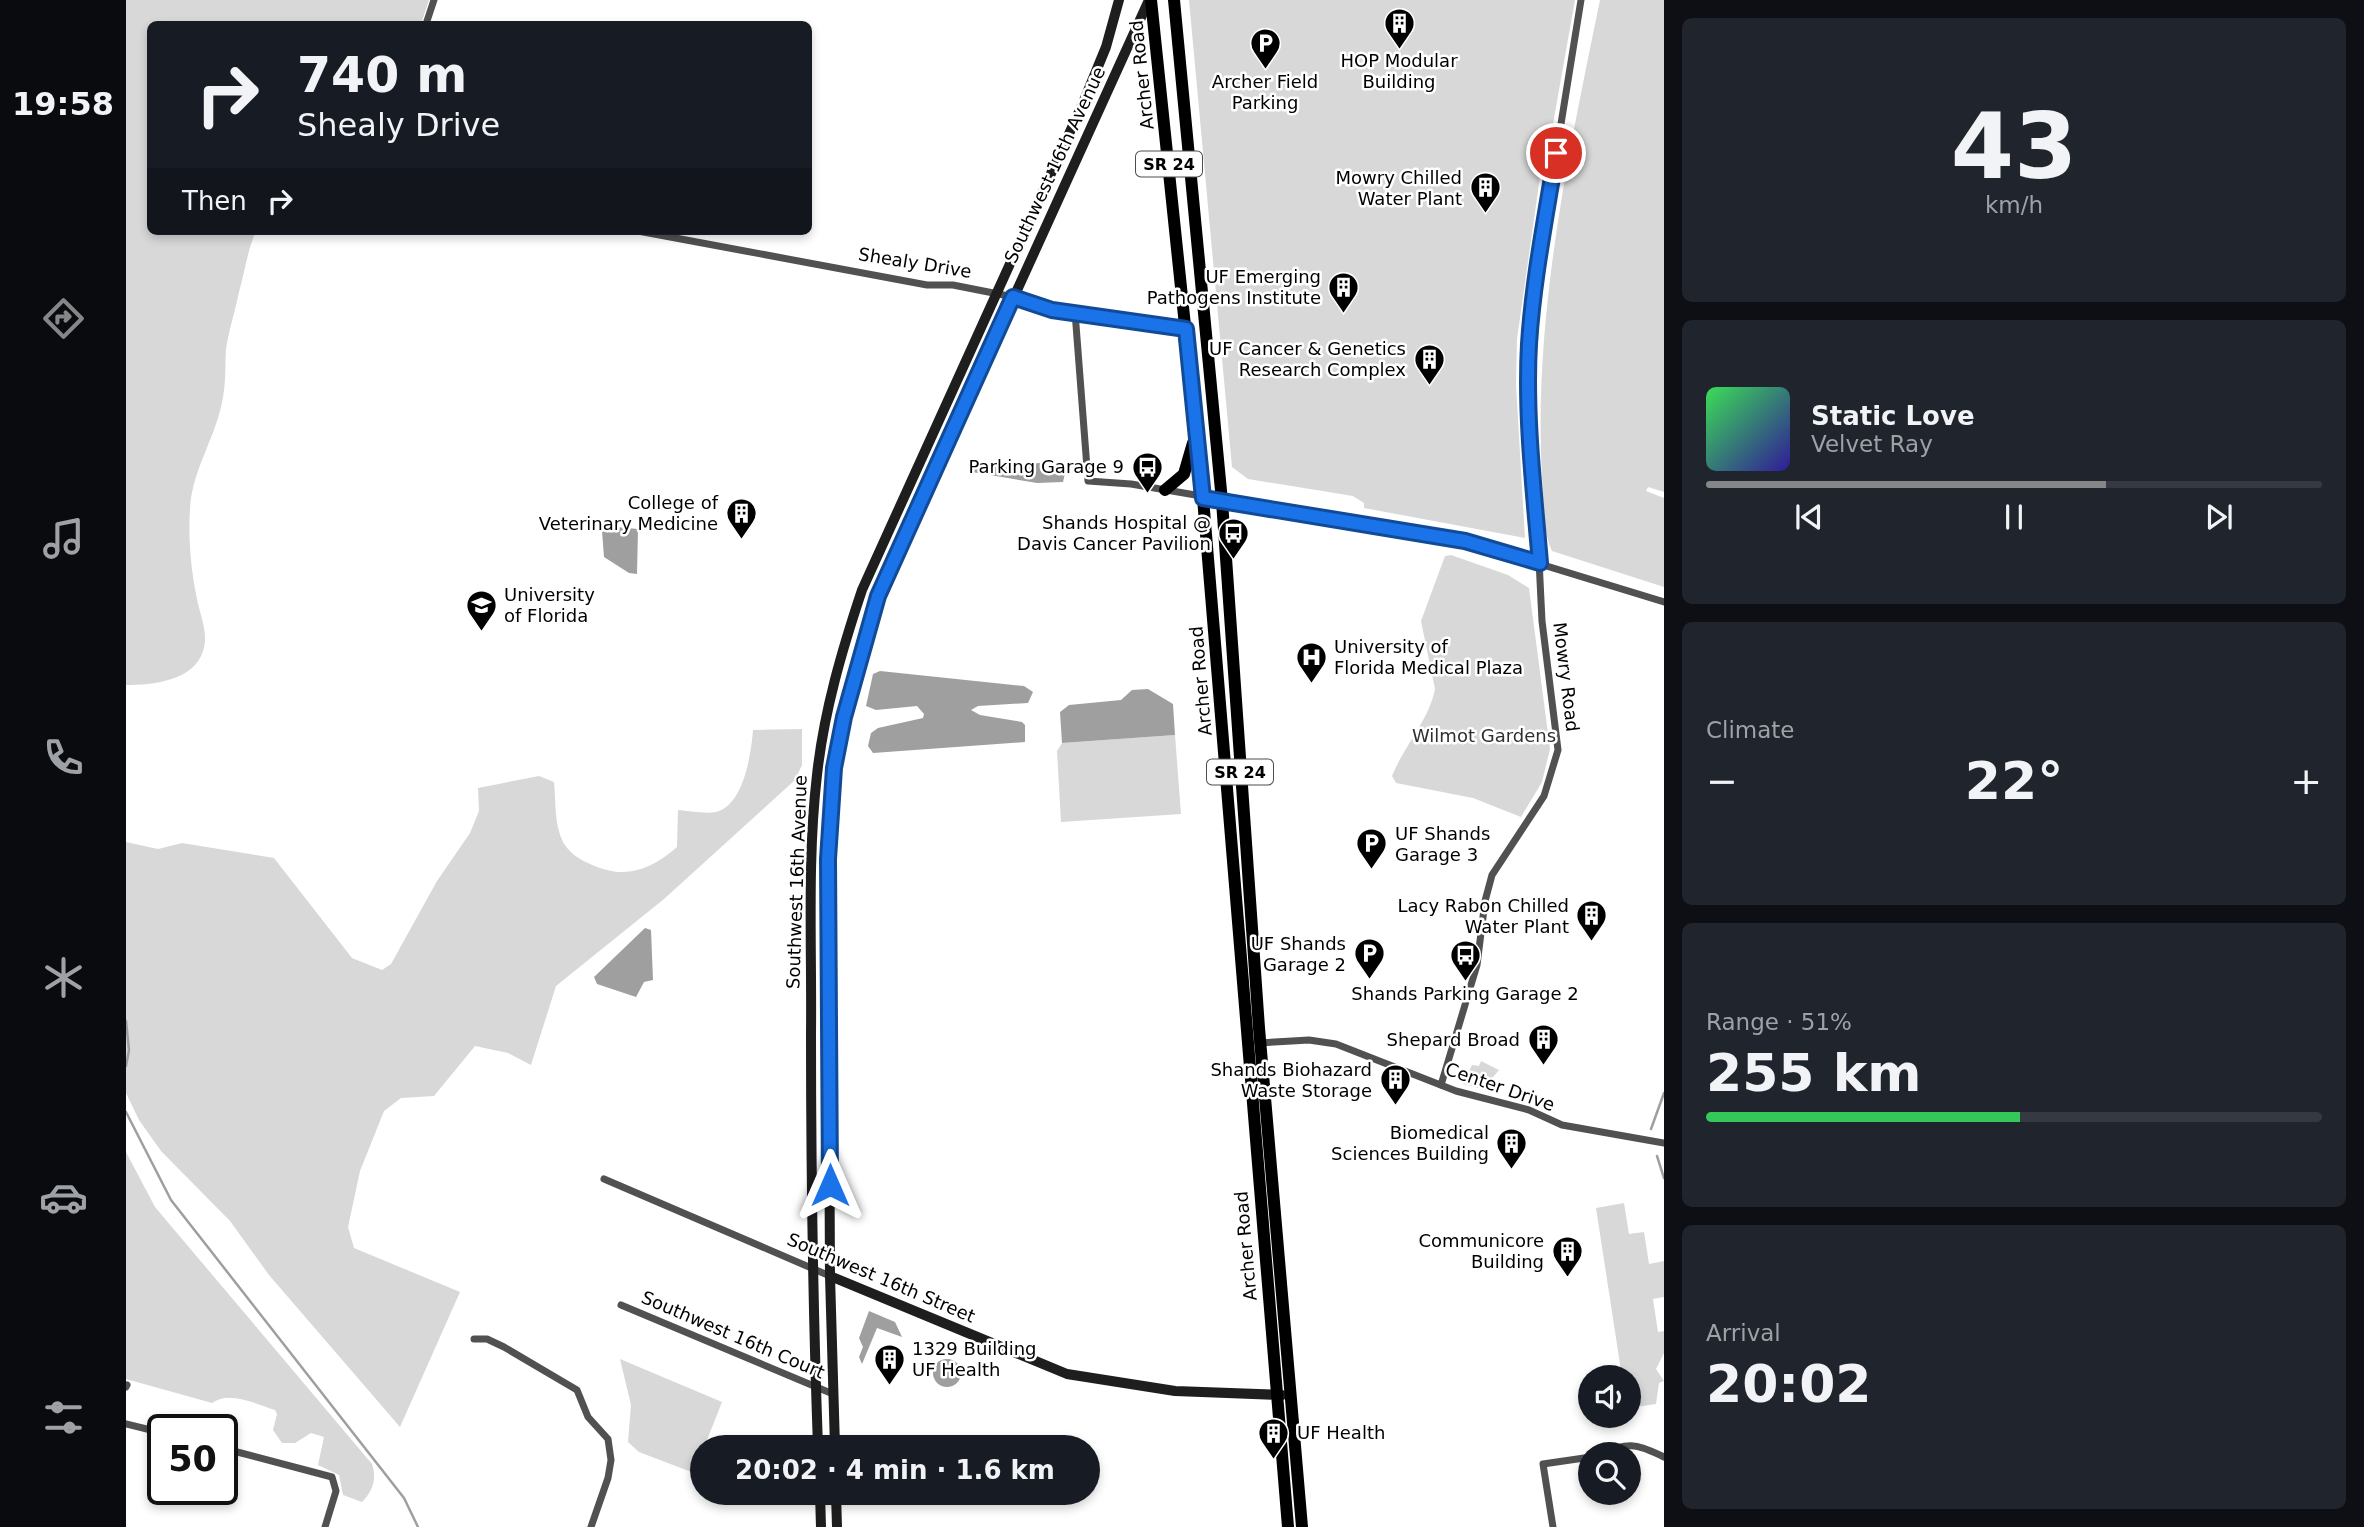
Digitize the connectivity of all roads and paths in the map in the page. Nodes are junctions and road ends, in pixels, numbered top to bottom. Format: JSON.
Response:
{"nodes":[{"id":1,"x":434,"y":0,"type":"edge"},
{"id":2,"x":1119,"y":0,"type":"edge"},
{"id":3,"x":1150,"y":0,"type":"edge"},
{"id":4,"x":1174,"y":0,"type":"edge"},
{"id":5,"x":1581,"y":0,"type":"edge"},
{"id":6,"x":427,"y":21,"type":"edge"},
{"id":7,"x":659,"y":235,"type":"edge"},
{"id":8,"x":998,"y":293,"type":"junction"},
{"id":9,"x":1013,"y":297,"type":"junction"},
{"id":10,"x":1075,"y":312,"type":"junction"},
{"id":11,"x":1186,"y":329,"type":"junction"},
{"id":12,"x":1195,"y":418,"type":"junction"},
{"id":13,"x":1164,"y":490,"type":"junction"},
{"id":14,"x":1203,"y":498,"type":"junction"},
{"id":15,"x":1222,"y":501,"type":"junction"},
{"id":16,"x":1540,"y":563,"type":"junction"},
{"id":17,"x":1664,"y":602,"type":"edge"},
{"id":18,"x":1254,"y":1043,"type":"junction"},
{"id":19,"x":1441,"y":1085,"type":"junction"},
{"id":20,"x":1664,"y":1143,"type":"edge"},
{"id":21,"x":604,"y":1179,"type":"dead end"},
{"id":22,"x":810,"y":1268,"type":"junction"},
{"id":23,"x":830,"y":1276,"type":"junction"},
{"id":24,"x":621,"y":1304,"type":"dead end"},
{"id":25,"x":474,"y":1339,"type":"dead end"},
{"id":26,"x":816,"y":1387,"type":"junction"},
{"id":27,"x":833,"y":1394,"type":"junction"},
{"id":28,"x":1291,"y":1394,"type":"junction"},
{"id":29,"x":1277,"y":1395,"type":"junction"},
{"id":30,"x":126,"y":1424,"type":"edge"},
{"id":31,"x":147,"y":1429,"type":"edge"},
{"id":32,"x":818,"y":1435,"type":"edge"},
{"id":33,"x":835,"y":1435,"type":"edge"},
{"id":34,"x":1641,"y":1447,"type":"edge"},
{"id":35,"x":238,"y":1452,"type":"edge"},
{"id":36,"x":1664,"y":1457,"type":"edge"},
{"id":37,"x":1578,"y":1459,"type":"edge"},
{"id":38,"x":820,"y":1505,"type":"edge"},
{"id":39,"x":836,"y":1505,"type":"edge"},
{"id":40,"x":325,"y":1527,"type":"edge"},
{"id":41,"x":591,"y":1527,"type":"edge"},
{"id":42,"x":821,"y":1527,"type":"edge"},
{"id":43,"x":837,"y":1527,"type":"edge"},
{"id":44,"x":1288,"y":1527,"type":"edge"},
{"id":45,"x":1303,"y":1527,"type":"edge"},
{"id":46,"x":1553,"y":1527,"type":"edge"}],
"edges":[{"from":1,"to":6,"type":"street"},
{"from":2,"to":8,"type":"main road","name":"Southwest 16th Avenue"},
{"from":3,"to":9,"type":"main road","name":"Southwest 16th Avenue"},
{"from":3,"to":11,"type":"main road","name":"Archer Road","number":"SR 24"},
{"from":4,"to":15,"type":"main road","name":"Archer Road","number":"SR 24"},
{"from":5,"to":16,"type":"street","name":"Mowry Road"},
{"from":7,"to":8,"type":"street","name":"Shealy Drive"},
{"from":8,"to":9,"type":"street","name":"Shealy Drive"},
{"from":8,"to":22,"type":"main road","name":"Southwest 16th Avenue"},
{"from":9,"to":10,"type":"street","name":"Shealy Drive"},
{"from":9,"to":23,"type":"main road","name":"Southwest 16th Avenue"},
{"from":10,"to":11,"type":"street","name":"Shealy Drive"},
{"from":10,"to":13,"type":"street"},
{"from":11,"to":12,"type":"main road","name":"Archer Road","number":"SR 24"},
{"from":12,"to":13,"type":"main road"},
{"from":12,"to":14,"type":"main road","name":"Archer Road","number":"SR 24"},
{"from":13,"to":14,"type":"street"},
{"from":14,"to":15,"type":"street"},
{"from":14,"to":18,"type":"main road","name":"Archer Road","number":"SR 24"},
{"from":15,"to":16,"type":"street"},
{"from":15,"to":18,"type":"main road","name":"Archer Road","number":"SR 24"},
{"from":16,"to":17,"type":"street"},
{"from":16,"to":19,"type":"street","name":"Mowry Road"},
{"from":18,"to":19,"type":"street","name":"Center Drive"},
{"from":18,"to":28,"type":"main road","name":"Archer Road","number":"SR 24"},
{"from":18,"to":29,"type":"main road","name":"Archer Road","number":"SR 24"},
{"from":19,"to":20,"type":"street","name":"Center Drive"},
{"from":21,"to":22,"type":"street","name":"Southwest 16th Street"},
{"from":22,"to":23,"type":"street","name":"Southwest 16th Street"},
{"from":22,"to":26,"type":"main road","name":"Southwest 16th Avenue"},
{"from":23,"to":27,"type":"main road","name":"Southwest 16th Avenue"},
{"from":23,"to":29,"type":"main road","name":"Southwest 16th Street"},
{"from":24,"to":26,"type":"street","name":"Southwest 16th Court"},
{"from":25,"to":41,"type":"street"},
{"from":26,"to":27,"type":"street","name":"Southwest 16th Court"},
{"from":26,"to":32,"type":"main road","name":"Southwest 16th Avenue"},
{"from":27,"to":33,"type":"main road","name":"Southwest 16th Avenue"},
{"from":28,"to":29,"type":"main road","name":"Southwest 16th Street"},
{"from":28,"to":45,"type":"main road","name":"Archer Road","number":"SR 24"},
{"from":29,"to":44,"type":"main road","name":"Archer Road","number":"SR 24"},
{"from":30,"to":31,"type":"street"},
{"from":34,"to":36,"type":"street"},
{"from":35,"to":40,"type":"street"},
{"from":37,"to":46,"type":"street"},
{"from":38,"to":42,"type":"main road"},
{"from":39,"to":43,"type":"main road"}]}
